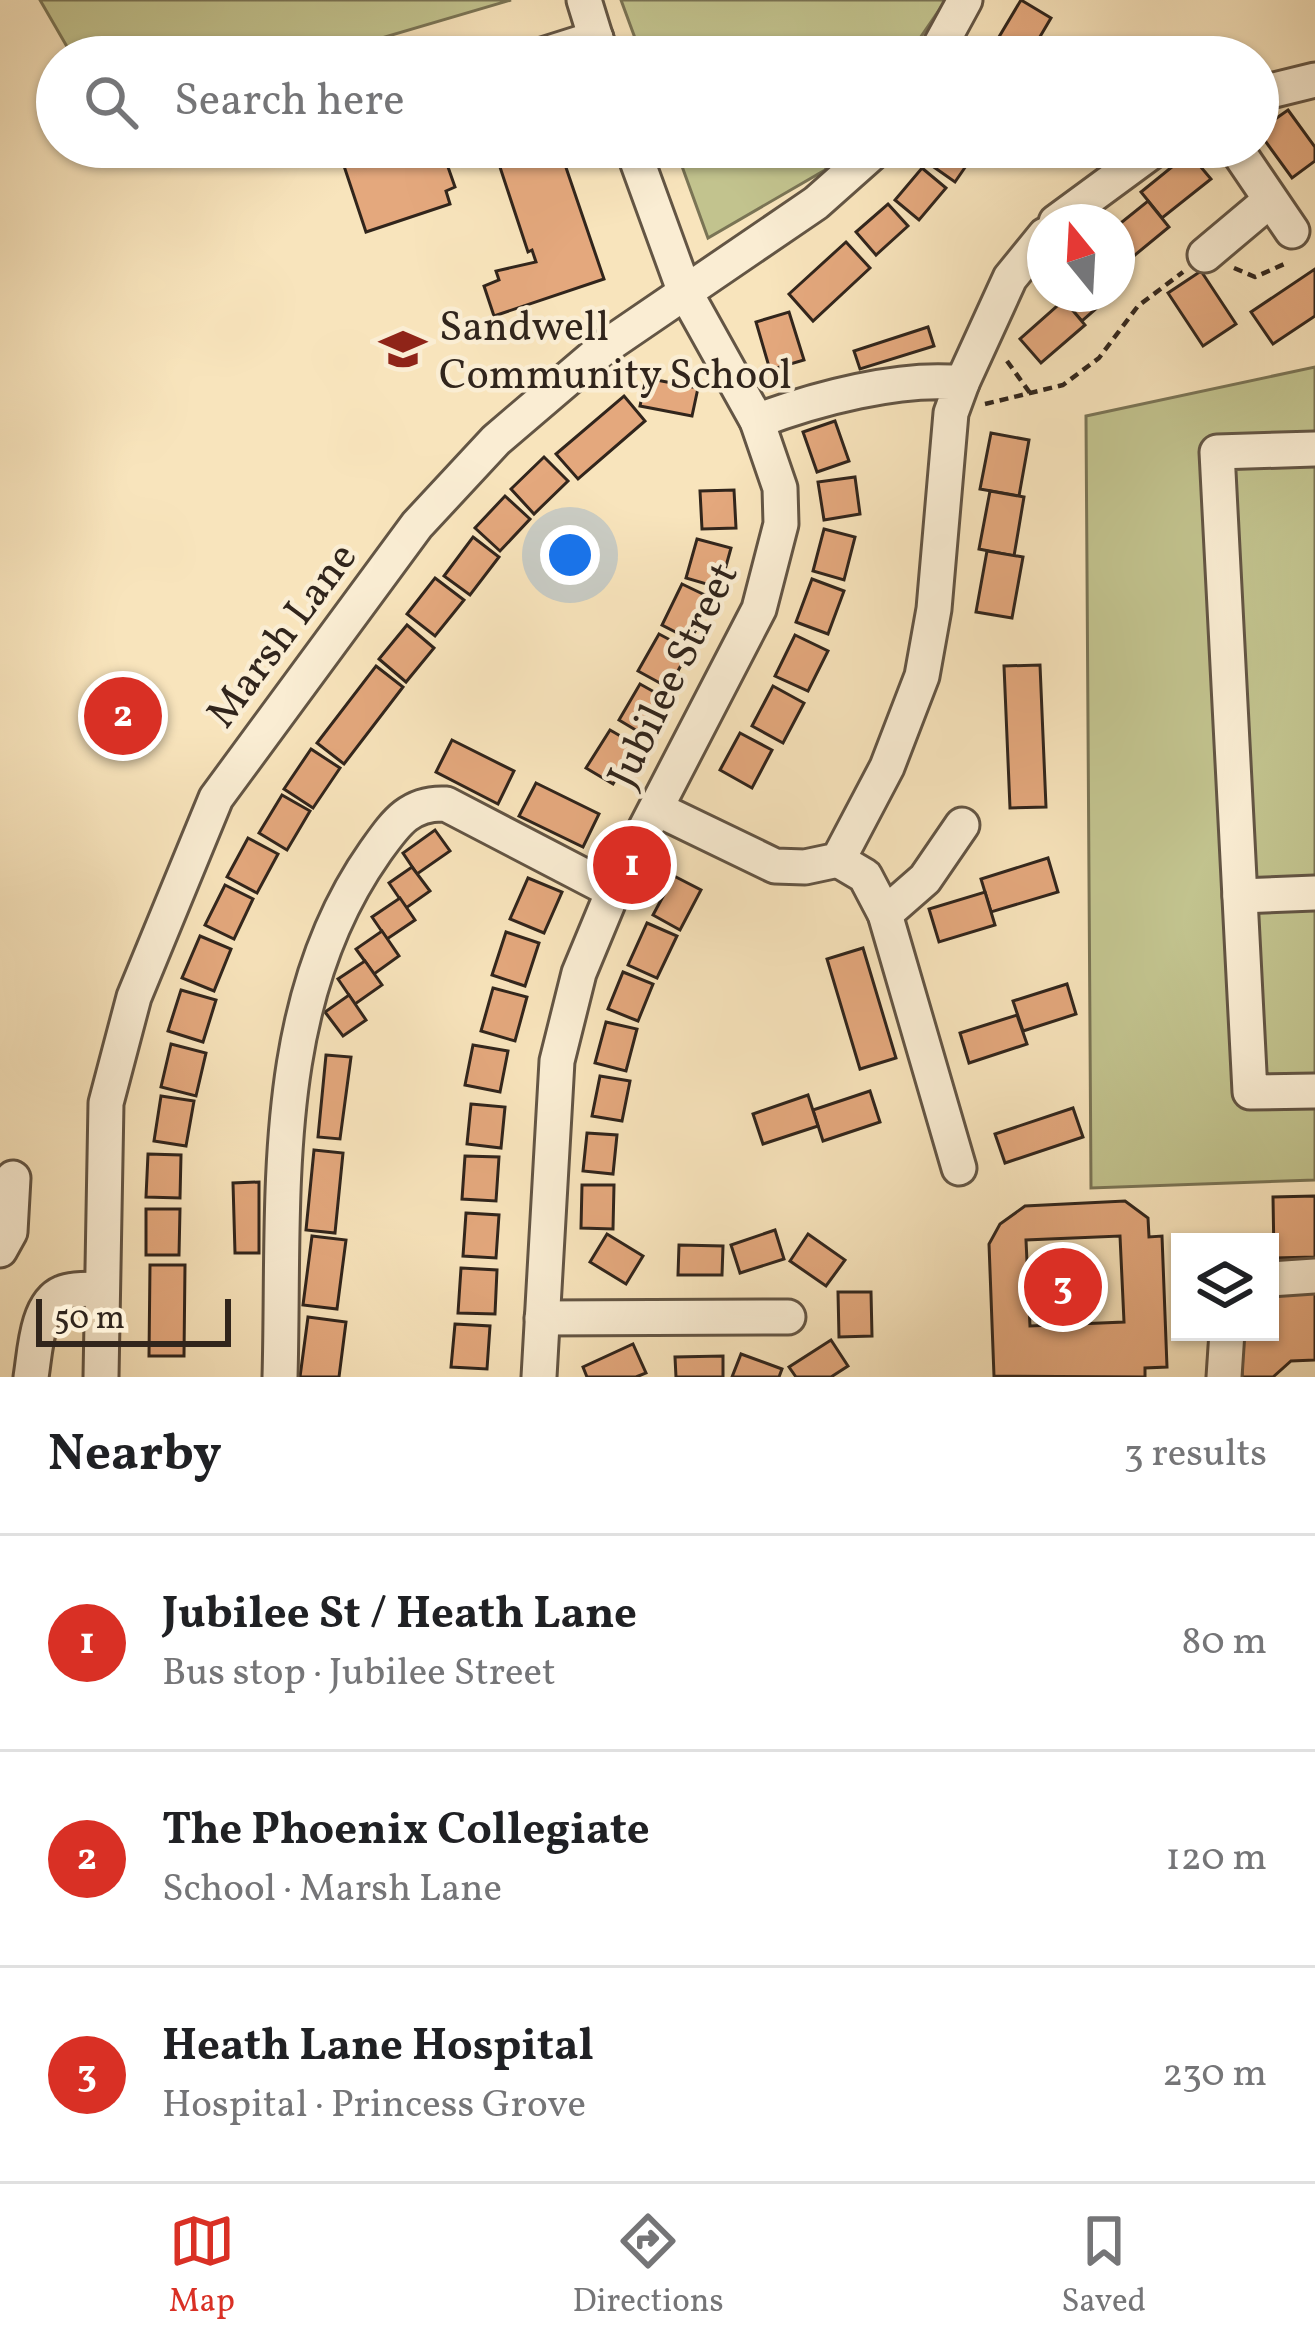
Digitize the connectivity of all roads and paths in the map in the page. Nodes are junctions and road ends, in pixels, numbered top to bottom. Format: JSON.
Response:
{"nodes":[{"id":1,"x":584,"y":0,"type":"edge"},
{"id":2,"x":965,"y":0,"type":"edge"},
{"id":3,"x":595,"y":36,"type":"edge"},
{"id":4,"x":945,"y":36,"type":"edge"},
{"id":5,"x":1315,"y":80,"type":"edge"},
{"id":6,"x":1279,"y":89,"type":"edge"},
{"id":7,"x":640,"y":168,"type":"edge"},
{"id":8,"x":856,"y":168,"type":"edge"},
{"id":9,"x":1129,"y":168,"type":"edge"},
{"id":10,"x":1248,"y":168,"type":"edge"},
{"id":11,"x":1268,"y":202,"type":"junction"},
{"id":12,"x":1080,"y":204,"type":"edge"},
{"id":13,"x":1297,"y":243,"type":"joint"},
{"id":14,"x":1205,"y":255,"type":"junction"},
{"id":15,"x":1027,"y":257,"type":"edge"},
{"id":16,"x":684,"y":290,"type":"junction"},
{"id":17,"x":985,"y":332,"type":"junction"},
{"id":18,"x":1030,"y":393,"type":"junction"},
{"id":19,"x":956,"y":398,"type":"junction"},
{"id":20,"x":758,"y":421,"type":"junction"},
{"id":21,"x":1315,"y":449,"type":"edge"},
{"id":22,"x":657,"y":809,"type":"junction"},
{"id":23,"x":962,"y":825,"type":"dead end"},
{"id":24,"x":838,"y":860,"type":"junction"},
{"id":25,"x":613,"y":891,"type":"junction"},
{"id":26,"x":1315,"y":893,"type":"edge"},
{"id":27,"x":1240,"y":896,"type":"junction"},
{"id":28,"x":885,"y":914,"type":"junction"},
{"id":29,"x":1315,"y":1091,"type":"edge"},
{"id":30,"x":959,"y":1168,"type":"dead end"},
{"id":31,"x":13,"y":1178,"type":"dead end"},
{"id":32,"x":0,"y":1250,"type":"edge"},
{"id":33,"x":1315,"y":1276,"type":"edge"},
{"id":34,"x":1279,"y":1278,"type":"edge"},
{"id":35,"x":102,"y":1289,"type":"junction"},
{"id":36,"x":788,"y":1317,"type":"dead end"},
{"id":37,"x":542,"y":1318,"type":"junction"},
{"id":38,"x":1226,"y":1341,"type":"edge"},
{"id":39,"x":31,"y":1377,"type":"edge"},
{"id":40,"x":100,"y":1377,"type":"edge"},
{"id":41,"x":280,"y":1377,"type":"edge"},
{"id":42,"x":539,"y":1377,"type":"edge"},
{"id":43,"x":1224,"y":1377,"type":"edge"}],
"edges":[{"from":1,"to":3,"type":"street"},
{"from":2,"to":4,"type":"street"},
{"from":5,"to":6,"type":"street"},
{"from":7,"to":16,"type":"street","name":"Jubilee Street"},
{"from":8,"to":16,"type":"street","name":"Marsh Lane"},
{"from":9,"to":12,"type":"street"},
{"from":10,"to":11,"type":"street"},
{"from":11,"to":13,"type":"street"},
{"from":11,"to":14,"type":"street"},
{"from":13,"to":14,"type":"path"},
{"from":14,"to":18,"type":"path"},
{"from":15,"to":17,"type":"street"},
{"from":16,"to":20,"type":"street","name":"Jubilee Street"},
{"from":16,"to":35,"type":"street","name":"Marsh Lane"},
{"from":17,"to":18,"type":"path"},
{"from":17,"to":19,"type":"street"},
{"from":18,"to":19,"type":"path"},
{"from":19,"to":20,"type":"street"},
{"from":19,"to":24,"type":"street"},
{"from":20,"to":22,"type":"street","name":"Jubilee Street"},
{"from":21,"to":27,"type":"street"},
{"from":22,"to":24,"type":"street"},
{"from":22,"to":25,"type":"street","name":"Jubilee Street"},
{"from":23,"to":28,"type":"street"},
{"from":24,"to":28,"type":"street"},
{"from":25,"to":37,"type":"street","name":"Jubilee Street"},
{"from":25,"to":41,"type":"street"},
{"from":26,"to":27,"type":"street"},
{"from":27,"to":29,"type":"street"},
{"from":28,"to":30,"type":"street"},
{"from":31,"to":32,"type":"street"},
{"from":33,"to":34,"type":"street"},
{"from":35,"to":39,"type":"street"},
{"from":35,"to":40,"type":"street","name":"Marsh Lane"},
{"from":36,"to":37,"type":"street"},
{"from":37,"to":42,"type":"street","name":"Jubilee Street"},
{"from":38,"to":43,"type":"street"}]}
